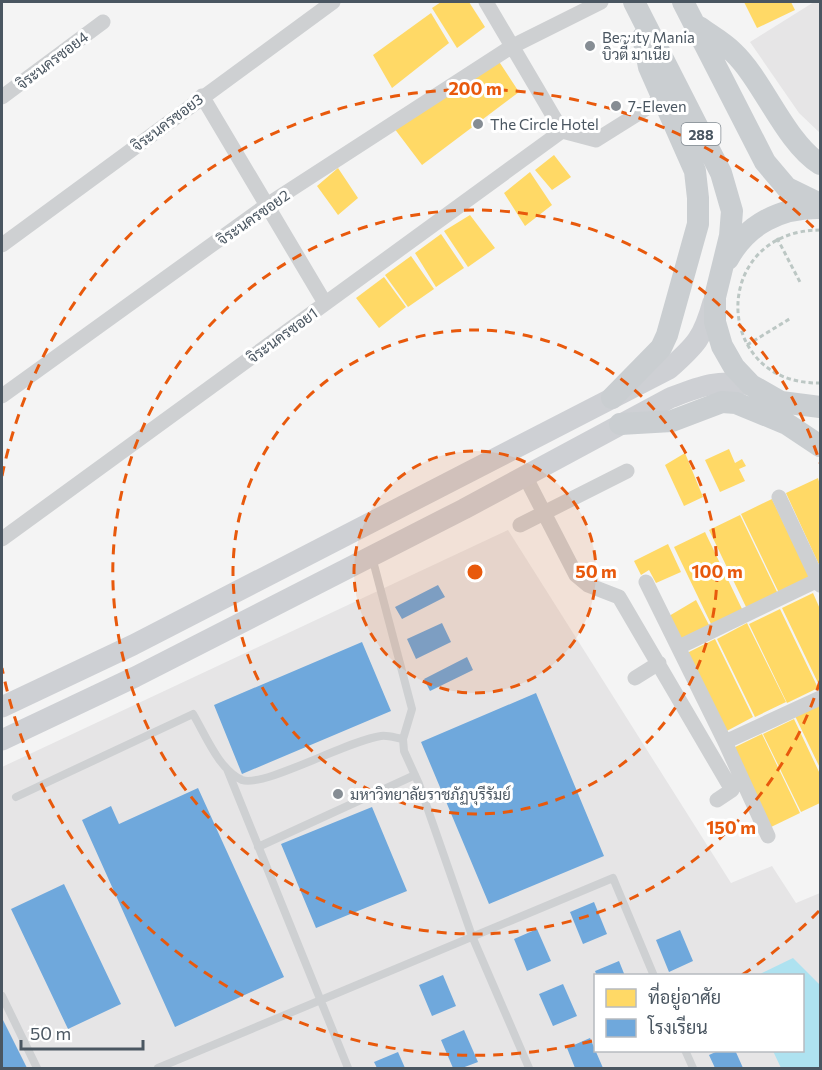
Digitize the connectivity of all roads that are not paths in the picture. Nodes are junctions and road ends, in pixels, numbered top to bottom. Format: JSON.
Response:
{"nodes":[{"id":1,"x":333,"y":2,"type":"edge"},
{"id":2,"x":486,"y":2,"type":"edge"},
{"id":3,"x":600,"y":2,"type":"edge"},
{"id":4,"x":683,"y":2,"type":"edge"},
{"id":5,"x":635,"y":4,"type":"edge"},
{"id":6,"x":103,"y":22,"type":"dead end"},
{"id":7,"x":695,"y":25,"type":"junction"},
{"id":8,"x":511,"y":47,"type":"junction"},
{"id":9,"x":202,"y":96,"type":"junction"},
{"id":10,"x":2,"y":97,"type":"edge"},
{"id":11,"x":663,"y":98,"type":"junction"},
{"id":12,"x":562,"y":131,"type":"junction"},
{"id":13,"x":820,"y":164,"type":"edge"},
{"id":14,"x":267,"y":205,"type":"junction"},
{"id":15,"x":820,"y":206,"type":"edge"},
{"id":16,"x":2,"y":245,"type":"edge"},
{"id":17,"x":721,"y":271,"type":"junction"},
{"id":18,"x":715,"y":297,"type":"junction"},
{"id":19,"x":325,"y":303,"type":"junction"},
{"id":20,"x":751,"y":385,"type":"junction"},
{"id":21,"x":2,"y":396,"type":"edge"},
{"id":22,"x":612,"y":398,"type":"junction"},
{"id":23,"x":819,"y":408,"type":"edge"},
{"id":24,"x":620,"y":424,"type":"junction"},
{"id":25,"x":820,"y":446,"type":"edge"},
{"id":26,"x":627,"y":471,"type":"dead end"},
{"id":27,"x":525,"y":476,"type":"junction"},
{"id":28,"x":779,"y":497,"type":"dead end"},
{"id":29,"x":544,"y":512,"type":"junction"},
{"id":30,"x":520,"y":525,"type":"dead end"},
{"id":31,"x":2,"y":539,"type":"edge"},
{"id":32,"x":372,"y":556,"type":"junction"},
{"id":33,"x":646,"y":582,"type":"dead end"},
{"id":34,"x":819,"y":583,"type":"edge"},
{"id":35,"x":680,"y":647,"type":"junction"},
{"id":36,"x":659,"y":663,"type":"junction"},
{"id":37,"x":634,"y":678,"type":"dead end"},
{"id":38,"x":820,"y":698,"type":"edge"},
{"id":39,"x":2,"y":706,"type":"edge"},
{"id":40,"x":403,"y":739,"type":"junction"},
{"id":41,"x":2,"y":740,"type":"edge"},
{"id":42,"x":725,"y":742,"type":"junction"},
{"id":43,"x":227,"y":768,"type":"junction"},
{"id":44,"x":415,"y":775,"type":"junction"},
{"id":45,"x":16,"y":797,"type":"dead end"},
{"id":46,"x":717,"y":800,"type":"dead end"},
{"id":47,"x":768,"y":836,"type":"dead end"},
{"id":48,"x":258,"y":847,"type":"junction"},
{"id":49,"x":472,"y":936,"type":"junction"},
{"id":50,"x":654,"y":974,"type":"edge"},
{"id":51,"x":2,"y":996,"type":"edge"},
{"id":52,"x":319,"y":1002,"type":"junction"},
{"id":53,"x":686,"y":1052,"type":"edge"},
{"id":54,"x":37,"y":1068,"type":"edge"},
{"id":55,"x":158,"y":1068,"type":"edge"},
{"id":56,"x":348,"y":1068,"type":"edge"},
{"id":57,"x":529,"y":1068,"type":"edge"},
{"id":58,"x":693,"y":1068,"type":"edge"}],
"edges":[{"from":1,"to":9,"type":"street","name":"จิระนครซอย3"},
{"from":2,"to":8,"type":"street"},
{"from":3,"to":8,"type":"street","name":"จิระนครซอย2"},
{"from":4,"to":7,"type":"main road","number":"288"},
{"from":5,"to":11,"type":"main road"},
{"from":5,"to":17,"type":"main road","number":"288"},
{"from":6,"to":10,"type":"street","name":"จิระนครซอย4"},
{"from":7,"to":13,"type":"main road"},
{"from":7,"to":15,"type":"main road","number":"288"},
{"from":8,"to":12,"type":"street"},
{"from":8,"to":14,"type":"street","name":"จิระนครซอย2"},
{"from":9,"to":14,"type":"street"},
{"from":9,"to":16,"type":"street","name":"จิระนครซอย3"},
{"from":11,"to":12,"type":"street"},
{"from":11,"to":22,"type":"main road"},
{"from":12,"to":19,"type":"street","name":"จิระนครซอย1"},
{"from":14,"to":19,"type":"street"},
{"from":14,"to":21,"type":"street","name":"จิระนครซอย2"},
{"from":15,"to":17,"type":"main road"},
{"from":17,"to":18,"type":"main road"},
{"from":18,"to":20,"type":"main road"},
{"from":18,"to":22,"type":"main road"},
{"from":19,"to":31,"type":"street","name":"จิระนครซอย1"},
{"from":20,"to":23,"type":"main road"},
{"from":20,"to":24,"type":"main road"},
{"from":22,"to":39,"type":"main road"},
{"from":24,"to":25,"type":"main road"},
{"from":24,"to":27,"type":"main road"},
{"from":26,"to":29,"type":"street"},
{"from":27,"to":29,"type":"street"},
{"from":27,"to":32,"type":"main road"},
{"from":28,"to":34,"type":"street"},
{"from":29,"to":30,"type":"street"},
{"from":29,"to":36,"type":"street"},
{"from":32,"to":40,"type":"lane"},
{"from":32,"to":41,"type":"main road"},
{"from":33,"to":35,"type":"street"},
{"from":34,"to":35,"type":"street"},
{"from":35,"to":42,"type":"street"},
{"from":36,"to":37,"type":"street"},
{"from":36,"to":46,"type":"street"},
{"from":38,"to":42,"type":"street"},
{"from":40,"to":43,"type":"lane"},
{"from":40,"to":44,"type":"lane"},
{"from":42,"to":47,"type":"street"},
{"from":43,"to":45,"type":"lane"},
{"from":43,"to":48,"type":"lane"},
{"from":44,"to":48,"type":"lane"},
{"from":44,"to":49,"type":"lane"},
{"from":48,"to":52,"type":"lane"},
{"from":49,"to":50,"type":"lane"},
{"from":49,"to":52,"type":"lane"},
{"from":49,"to":57,"type":"lane"},
{"from":51,"to":54,"type":"lane"},
{"from":52,"to":55,"type":"lane"},
{"from":52,"to":56,"type":"lane"},
{"from":53,"to":58,"type":"lane"}]}
